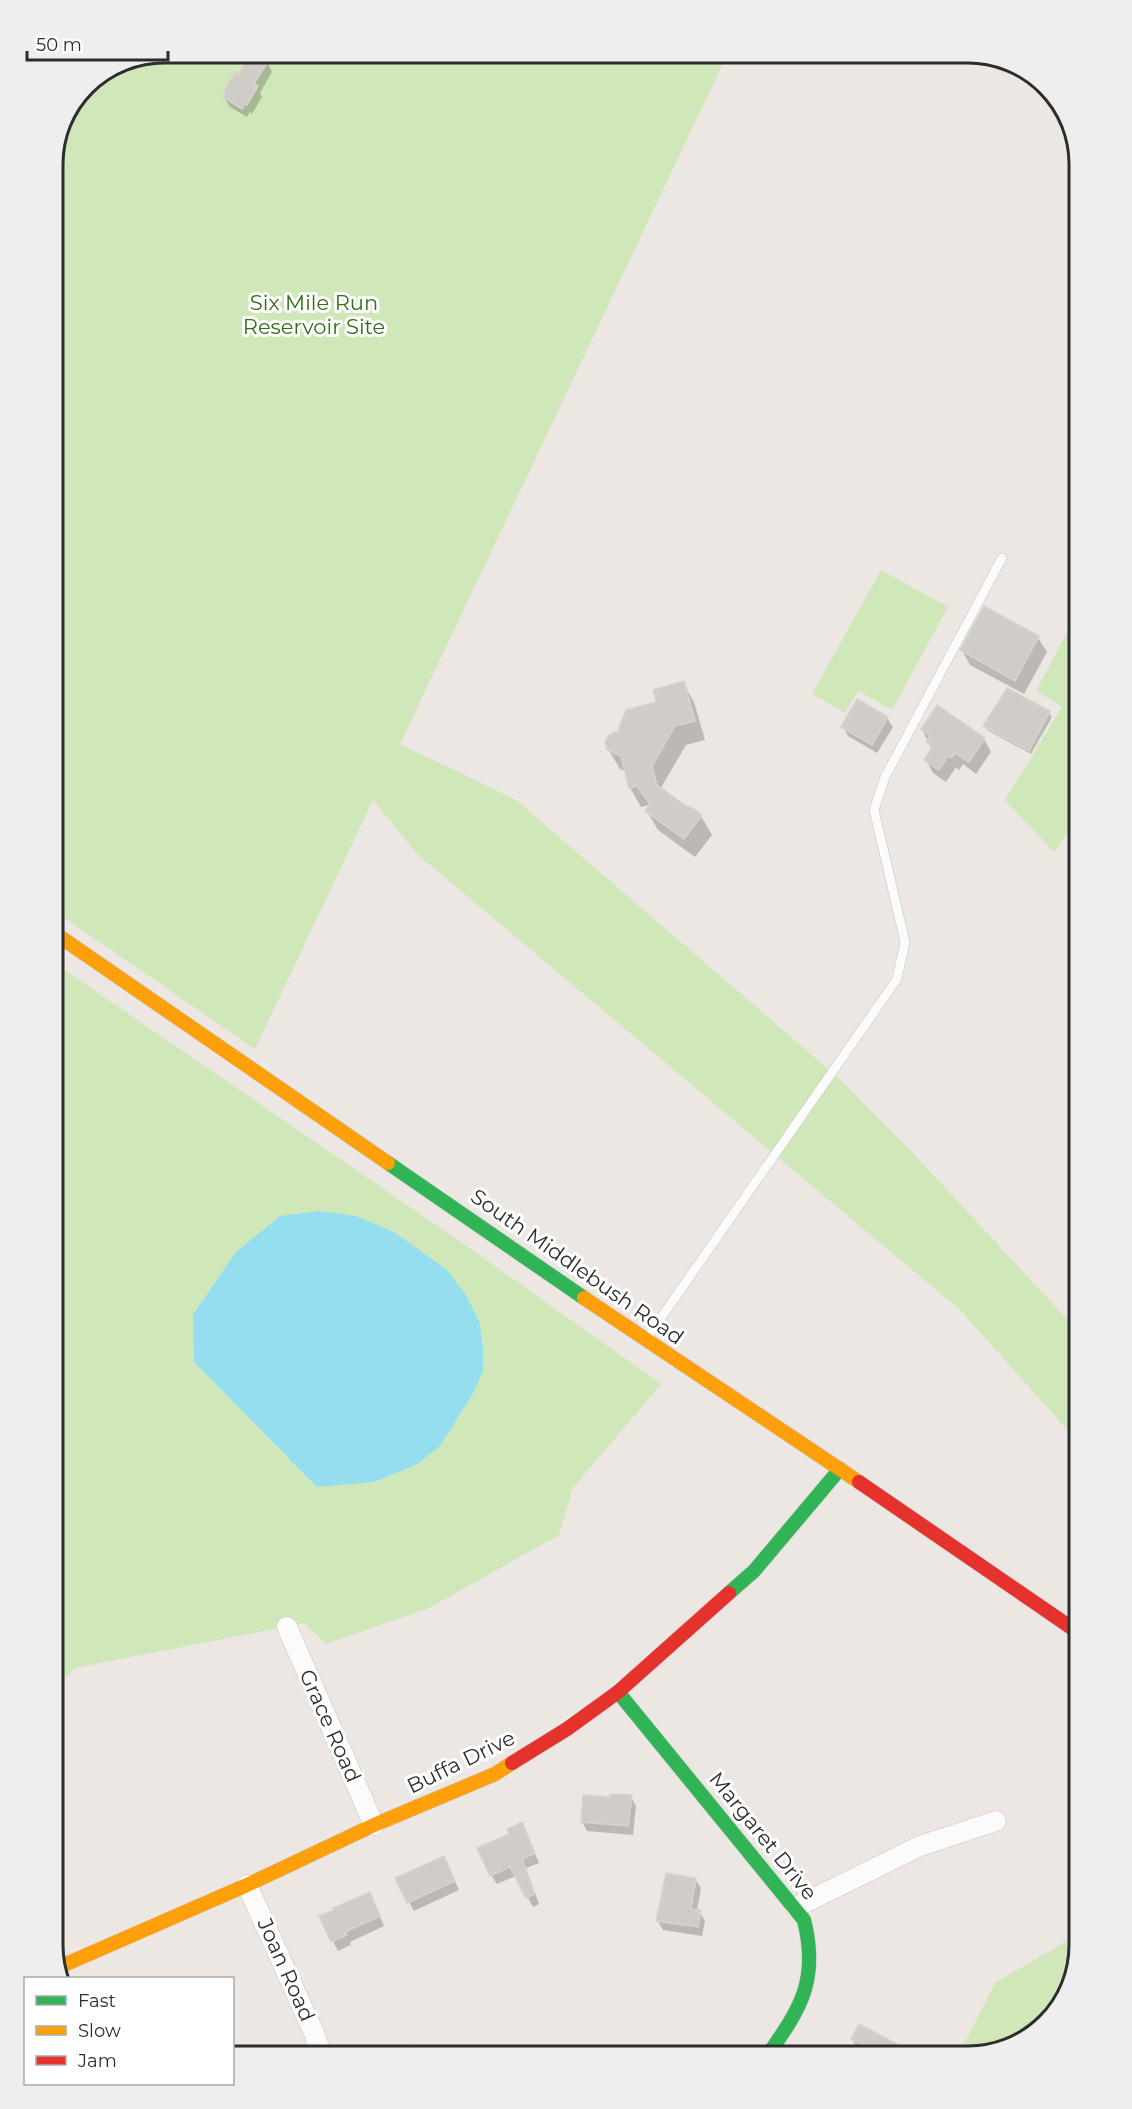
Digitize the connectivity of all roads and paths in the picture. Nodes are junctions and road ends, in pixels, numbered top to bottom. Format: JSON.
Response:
{"nodes":[{"id":1,"x":1002,"y":558,"type":"dead end"},
{"id":2,"x":63,"y":939,"type":"edge"},
{"id":3,"x":645,"y":1340,"type":"junction"},
{"id":4,"x":840,"y":1469,"type":"junction"},
{"id":5,"x":1069,"y":1625,"type":"edge"},
{"id":6,"x":287,"y":1627,"type":"dead end"},
{"id":7,"x":618,"y":1692,"type":"junction"},
{"id":8,"x":996,"y":1821,"type":"dead end"},
{"id":9,"x":374,"y":1825,"type":"junction"},
{"id":10,"x":247,"y":1885,"type":"junction"},
{"id":11,"x":795,"y":1907,"type":"junction"},
{"id":12,"x":65,"y":1965,"type":"edge"},
{"id":13,"x":319,"y":2046,"type":"edge"},
{"id":14,"x":774,"y":2046,"type":"edge"}],
"edges":[{"from":1,"to":3,"type":"lane"},
{"from":2,"to":3,"type":"street","name":"South Middlebush Road"},
{"from":3,"to":4,"type":"street","name":"South Middlebush Road"},
{"from":4,"to":5,"type":"street","name":"South Middlebush Road"},
{"from":4,"to":7,"type":"street","name":"Buffa Drive"},
{"from":6,"to":9,"type":"street","name":"Grace Road"},
{"from":7,"to":9,"type":"street","name":"Buffa Drive"},
{"from":7,"to":11,"type":"street","name":"Margaret Drive"},
{"from":8,"to":11,"type":"street"},
{"from":9,"to":10,"type":"street","name":"Buffa Drive"},
{"from":10,"to":12,"type":"street","name":"Buffa Drive"},
{"from":10,"to":13,"type":"street","name":"Joan Road"},
{"from":11,"to":14,"type":"street","name":"Margaret Drive"}]}
